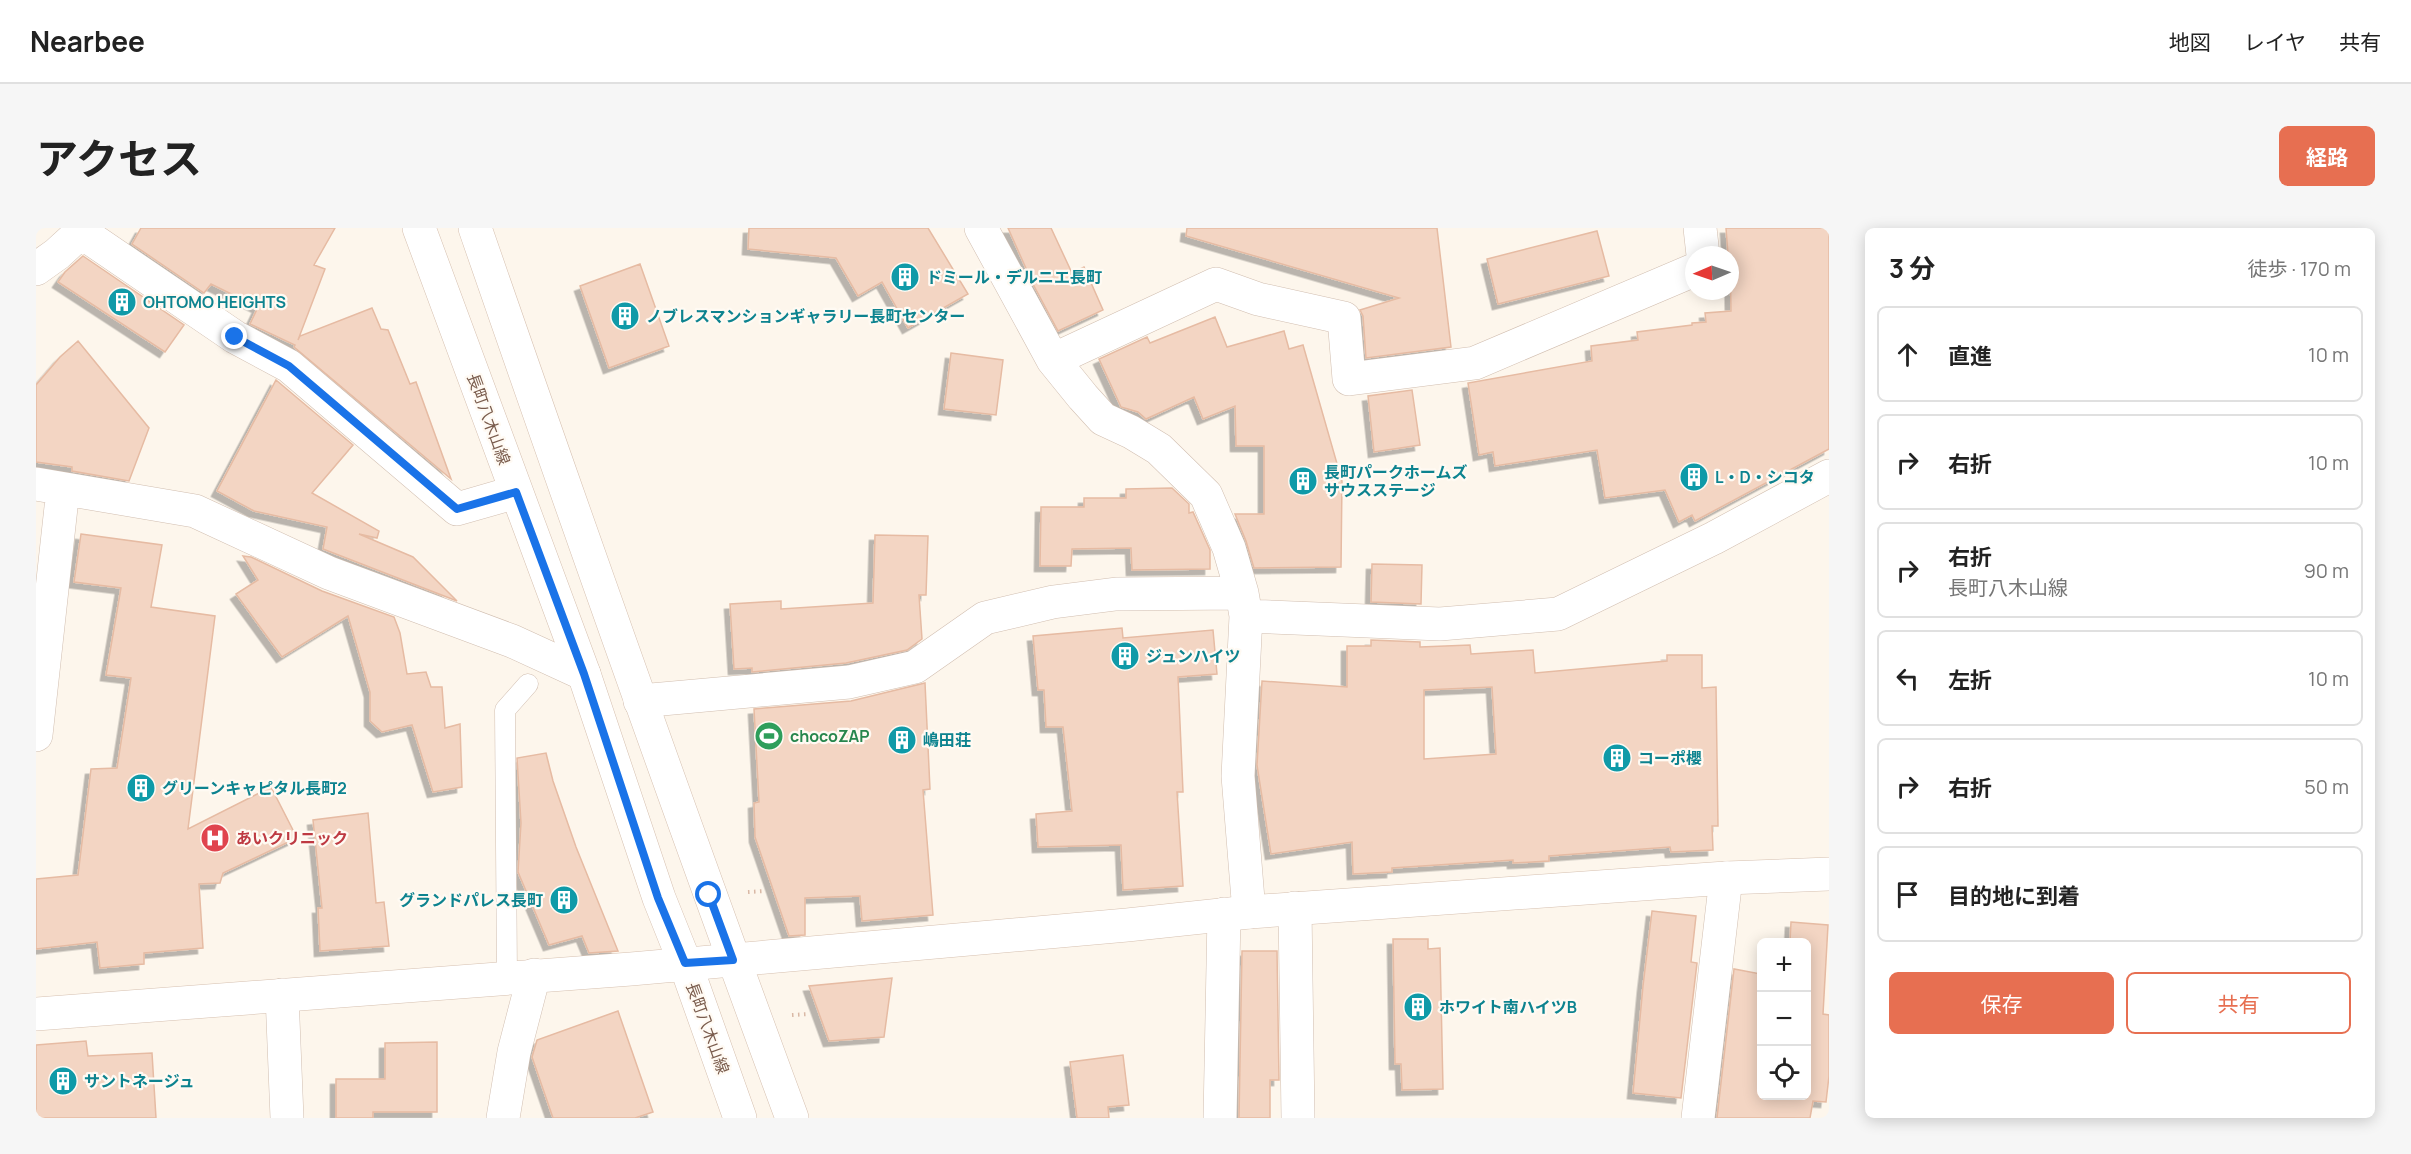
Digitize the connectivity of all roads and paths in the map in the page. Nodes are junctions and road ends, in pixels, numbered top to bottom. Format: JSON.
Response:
{"nodes":[{"id":1,"x":419,"y":228,"type":"edge"},
{"id":2,"x":475,"y":228,"type":"edge"},
{"id":3,"x":981,"y":228,"type":"edge"},
{"id":4,"x":1700,"y":228,"type":"edge"},
{"id":5,"x":1701,"y":246,"type":"edge"},
{"id":6,"x":36,"y":269,"type":"edge"},
{"id":7,"x":1685,"y":274,"type":"edge"},
{"id":8,"x":1053,"y":360,"type":"junction"},
{"id":9,"x":1829,"y":476,"type":"edge"},
{"id":10,"x":49,"y":486,"type":"edge"},
{"id":11,"x":516,"y":492,"type":"junction"},
{"id":12,"x":1244,"y":605,"type":"junction"},
{"id":13,"x":584,"y":674,"type":"junction"},
{"id":14,"x":528,"y":684,"type":"dead end"},
{"id":15,"x":640,"y":701,"type":"junction"},
{"id":16,"x":36,"y":735,"type":"edge"},
{"id":17,"x":1829,"y":874,"type":"edge"},
{"id":18,"x":1726,"y":878,"type":"junction"},
{"id":19,"x":766,"y":891,"type":"dead end"},
{"id":20,"x":738,"y":893,"type":"dead end"},
{"id":21,"x":1295,"y":908,"type":"junction"},
{"id":22,"x":1236,"y":913,"type":"junction"},
{"id":23,"x":733,"y":960,"type":"junction"},
{"id":24,"x":685,"y":963,"type":"junction"},
{"id":25,"x":520,"y":976,"type":"junction"},
{"id":26,"x":282,"y":995,"type":"junction"},
{"id":27,"x":36,"y":1014,"type":"edge"},
{"id":28,"x":809,"y":1014,"type":"dead end"},
{"id":29,"x":782,"y":1016,"type":"dead end"},
{"id":30,"x":287,"y":1118,"type":"edge"},
{"id":31,"x":503,"y":1118,"type":"edge"},
{"id":32,"x":740,"y":1118,"type":"edge"},
{"id":33,"x":792,"y":1118,"type":"edge"},
{"id":34,"x":1220,"y":1118,"type":"edge"},
{"id":35,"x":1298,"y":1118,"type":"edge"},
{"id":36,"x":1698,"y":1118,"type":"edge"}],
"edges":[{"from":1,"to":11,"type":"street","name":"長町八木山線"},
{"from":2,"to":15,"type":"street"},
{"from":3,"to":8,"type":"street"},
{"from":4,"to":5,"type":"street"},
{"from":6,"to":11,"type":"street"},
{"from":7,"to":8,"type":"street"},
{"from":8,"to":12,"type":"street"},
{"from":9,"to":12,"type":"street"},
{"from":10,"to":13,"type":"street"},
{"from":10,"to":16,"type":"street"},
{"from":11,"to":13,"type":"street","name":"長町八木山線"},
{"from":12,"to":15,"type":"street"},
{"from":12,"to":22,"type":"street"},
{"from":13,"to":24,"type":"street","name":"長町八木山線"},
{"from":14,"to":25,"type":"lane"},
{"from":15,"to":23,"type":"street"},
{"from":17,"to":18,"type":"street"},
{"from":18,"to":21,"type":"street"},
{"from":18,"to":36,"type":"street"},
{"from":19,"to":20,"type":"path"},
{"from":21,"to":22,"type":"street"},
{"from":21,"to":35,"type":"street"},
{"from":22,"to":23,"type":"street"},
{"from":22,"to":34,"type":"street"},
{"from":23,"to":24,"type":"street"},
{"from":23,"to":33,"type":"street"},
{"from":24,"to":25,"type":"street"},
{"from":24,"to":32,"type":"street","name":"長町八木山線"},
{"from":25,"to":26,"type":"street"},
{"from":25,"to":31,"type":"street"},
{"from":26,"to":27,"type":"street"},
{"from":26,"to":30,"type":"street"},
{"from":28,"to":29,"type":"path"}]}
